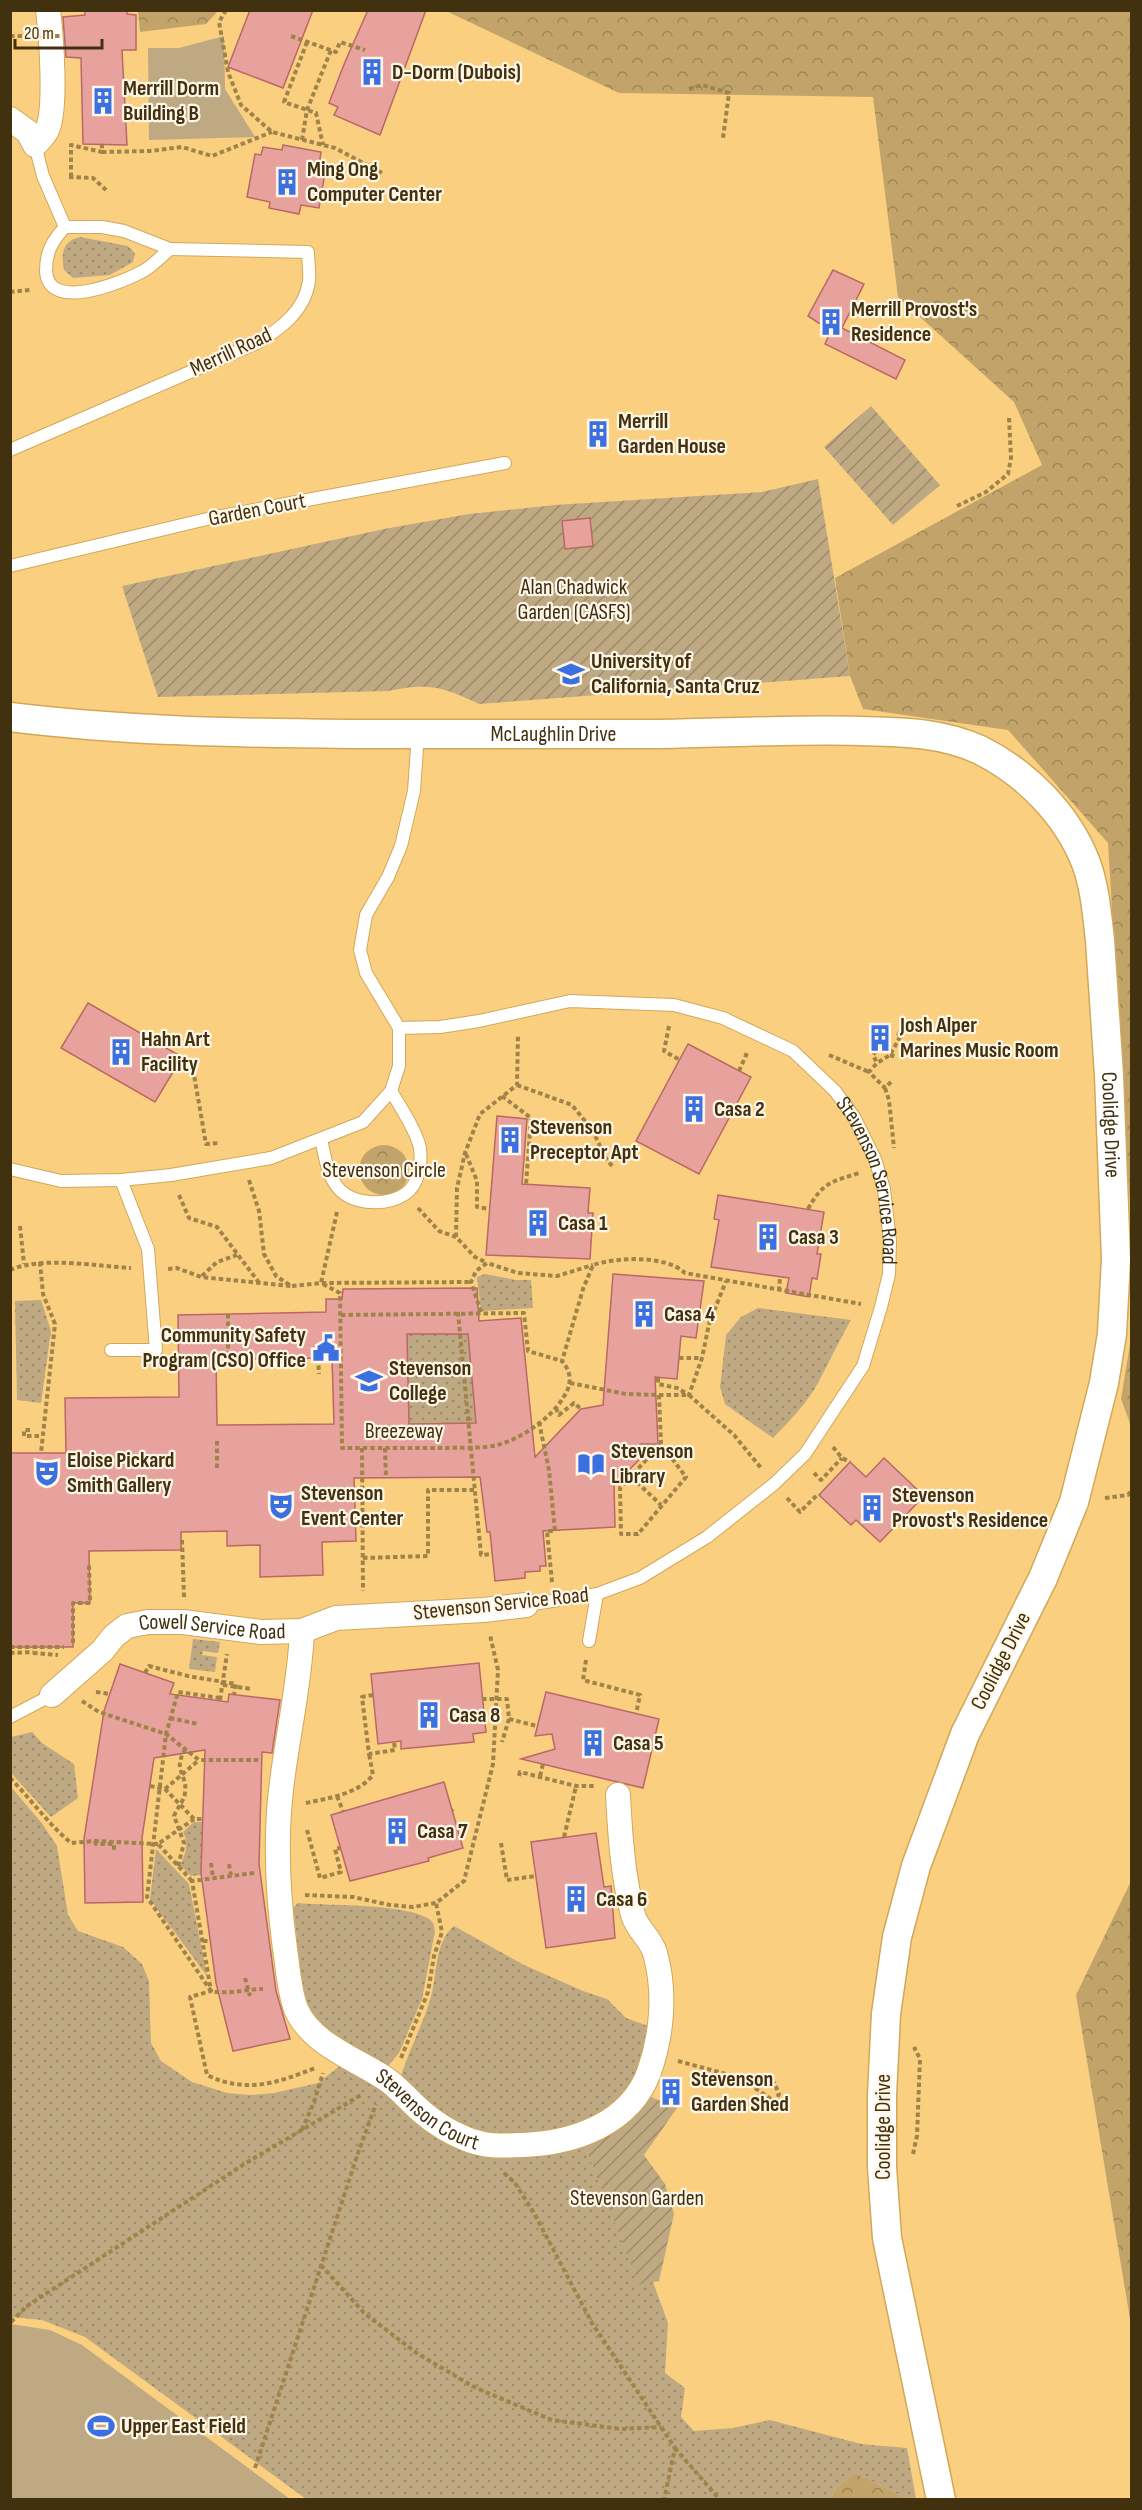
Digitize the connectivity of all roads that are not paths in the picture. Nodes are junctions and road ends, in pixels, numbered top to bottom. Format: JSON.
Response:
{"nodes":[{"id":1,"x":48,"y":10,"type":"edge"},
{"id":2,"x":10,"y":119,"type":"edge"},
{"id":3,"x":35,"y":145,"type":"junction"},
{"id":4,"x":65,"y":227,"type":"junction"},
{"id":5,"x":170,"y":249,"type":"junction"},
{"id":6,"x":10,"y":450,"type":"edge"},
{"id":7,"x":505,"y":463,"type":"dead end"},
{"id":8,"x":10,"y":566,"type":"edge"},
{"id":9,"x":10,"y":717,"type":"edge"},
{"id":10,"x":418,"y":734,"type":"junction"},
{"id":11,"x":1065,"y":825,"type":"joint"},
{"id":12,"x":399,"y":1028,"type":"junction"},
{"id":13,"x":391,"y":1091,"type":"junction"},
{"id":14,"x":321,"y":1139,"type":"junction"},
{"id":15,"x":10,"y":1169,"type":"edge"},
{"id":16,"x":121,"y":1180,"type":"junction"},
{"id":17,"x":111,"y":1350,"type":"dead end"},
{"id":18,"x":597,"y":1594,"type":"junction"},
{"id":19,"x":526,"y":1605,"type":"joint"},
{"id":20,"x":302,"y":1631,"type":"junction"},
{"id":21,"x":589,"y":1641,"type":"road end"},
{"id":22,"x":52,"y":1695,"type":"joint"},
{"id":23,"x":10,"y":1717,"type":"edge"},
{"id":24,"x":618,"y":1795,"type":"dead end"},
{"id":25,"x":940,"y":2499,"type":"edge"}],
"edges":[{"from":1,"to":3,"type":"street"},
{"from":2,"to":3,"type":"street"},
{"from":3,"to":4,"type":"lane"},
{"from":4,"to":5,"type":"lane"},
{"from":4,"to":5,"type":"lane"},
{"from":5,"to":6,"type":"lane","name":"Merrill Road"},
{"from":7,"to":8,"type":"lane","name":"Garden Court"},
{"from":9,"to":10,"type":"street","name":"McLaughlin Drive"},
{"from":10,"to":11,"type":"street","name":"McLaughlin Drive"},
{"from":10,"to":12,"type":"lane"},
{"from":11,"to":25,"type":"street","name":"Coolidge Drive"},
{"from":12,"to":13,"type":"lane"},
{"from":12,"to":18,"type":"lane","name":"Stevenson Service Road"},
{"from":13,"to":14,"type":"lane"},
{"from":13,"to":14,"type":"lane"},
{"from":14,"to":16,"type":"lane"},
{"from":15,"to":16,"type":"lane"},
{"from":16,"to":17,"type":"lane"},
{"from":18,"to":19,"type":"lane","name":"Stevenson Service Road"},
{"from":18,"to":21,"type":"lane"},
{"from":19,"to":20,"type":"street","name":"Stevenson Service Road"},
{"from":20,"to":22,"type":"street","name":"Cowell Service Road"},
{"from":20,"to":24,"type":"street","name":"Stevenson Court"},
{"from":22,"to":23,"type":"lane","name":"Cowell Service Road"}]}
